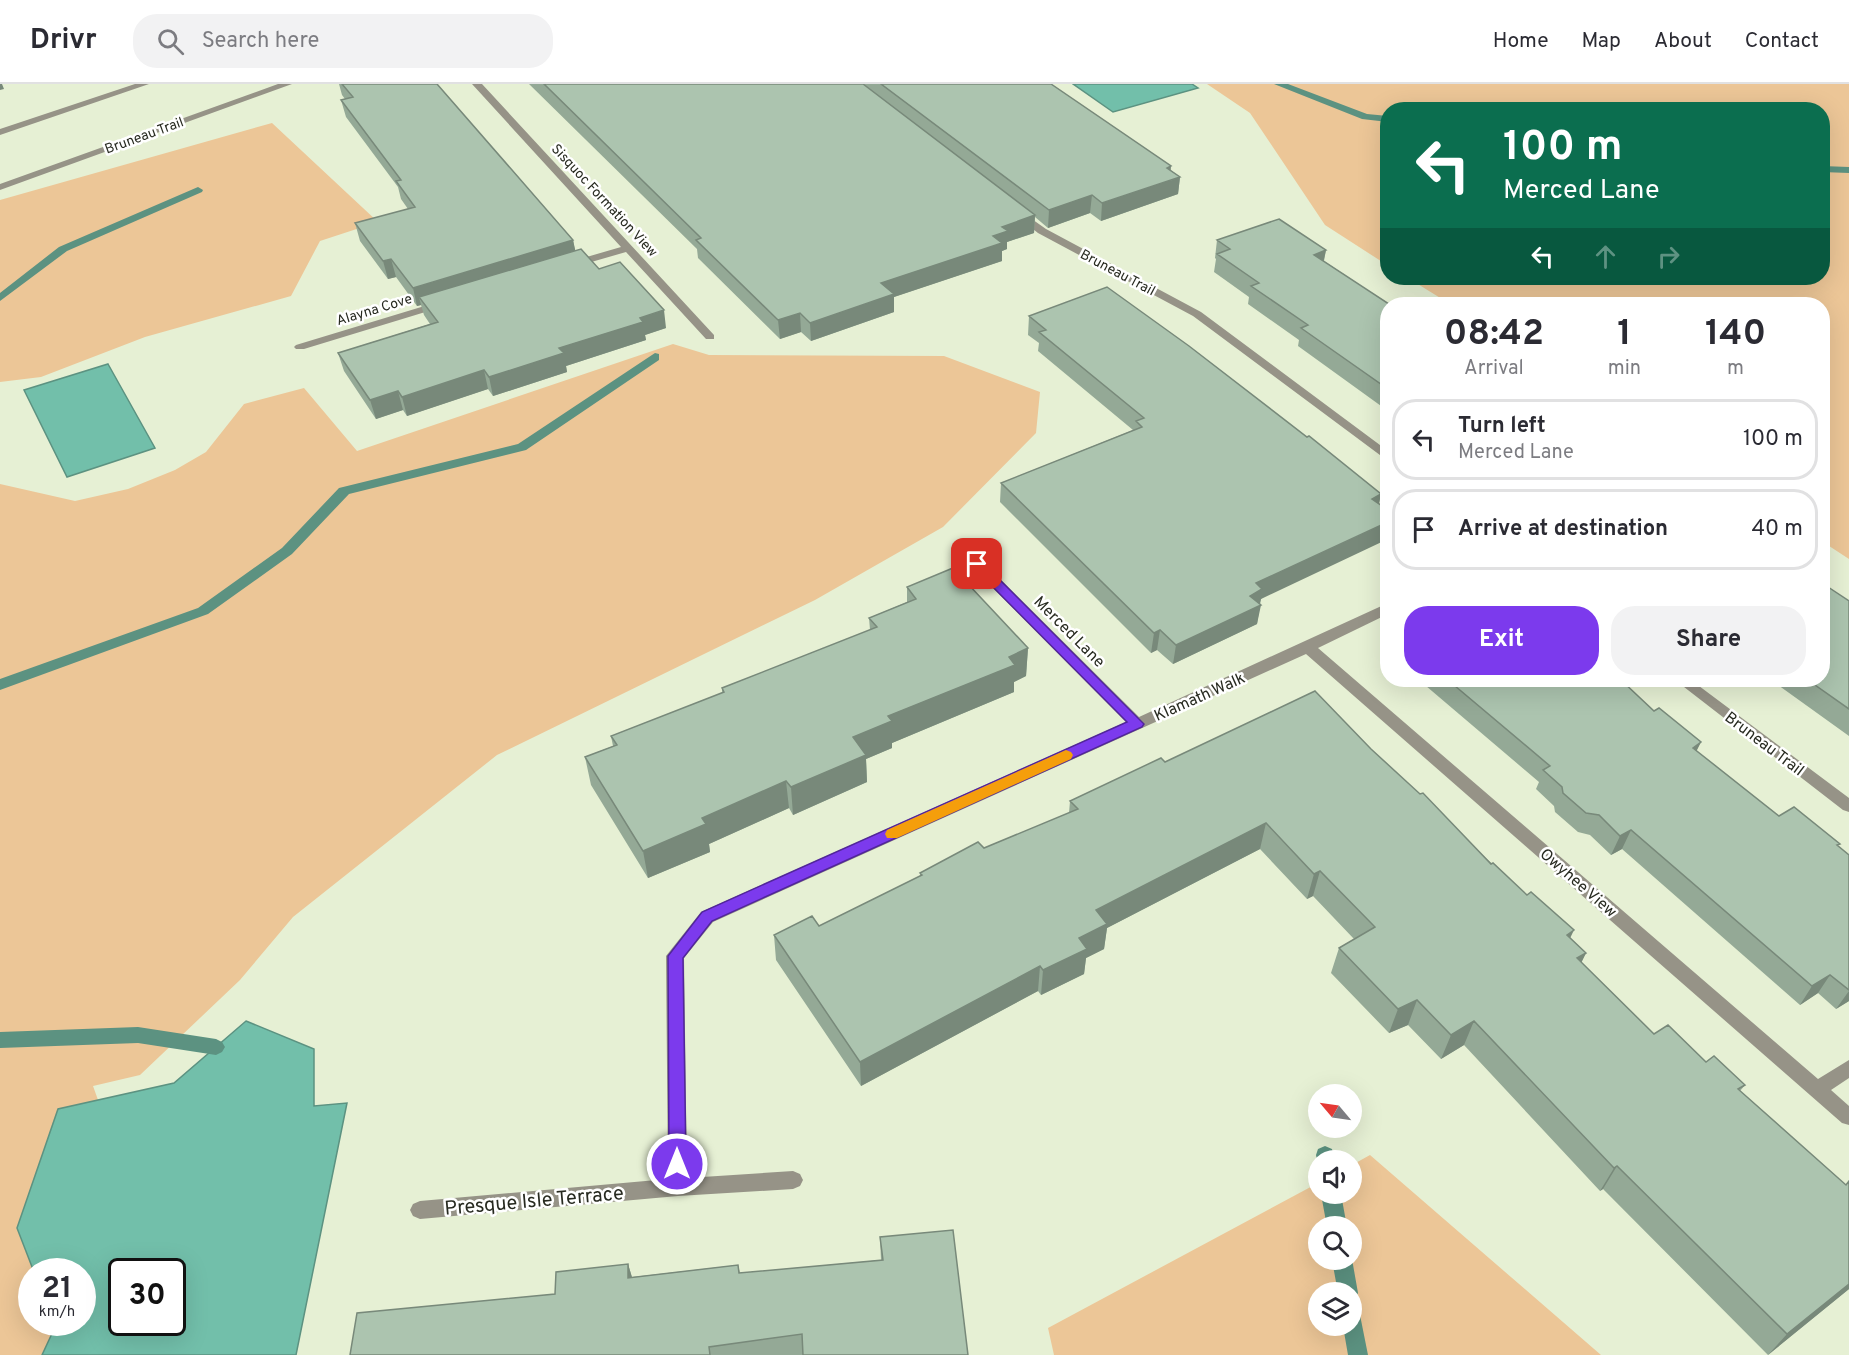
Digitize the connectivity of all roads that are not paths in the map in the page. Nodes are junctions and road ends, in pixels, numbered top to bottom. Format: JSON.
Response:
{"nodes":[{"id":1,"x":144,"y":84,"type":"edge"},
{"id":2,"x":288,"y":84,"type":"edge"},
{"id":3,"x":477,"y":84,"type":"edge"},
{"id":4,"x":0,"y":132,"type":"edge"},
{"id":5,"x":0,"y":187,"type":"edge"},
{"id":6,"x":1005,"y":203,"type":"edge"},
{"id":7,"x":628,"y":248,"type":"junction"},
{"id":8,"x":560,"y":268,"type":"edge"},
{"id":9,"x":458,"y":299,"type":"edge"},
{"id":10,"x":710,"y":337,"type":"dead end"},
{"id":11,"x":300,"y":347,"type":"dead end"},
{"id":12,"x":1380,"y":451,"type":"edge"},
{"id":13,"x":977,"y":564,"type":"dead end"},
{"id":14,"x":1380,"y":612,"type":"edge"},
{"id":15,"x":1308,"y":647,"type":"junction"},
{"id":16,"x":1691,"y":687,"type":"edge"},
{"id":17,"x":1137,"y":724,"type":"junction"},
{"id":18,"x":1849,"y":806,"type":"edge"},
{"id":19,"x":1849,"y":1068,"type":"edge"},
{"id":20,"x":1818,"y":1089,"type":"junction"},
{"id":21,"x":1849,"y":1117,"type":"edge"},
{"id":22,"x":793,"y":1180,"type":"dead end"},
{"id":23,"x":678,"y":1187,"type":"junction"},
{"id":24,"x":420,"y":1210,"type":"dead end"}],
"edges":[{"from":1,"to":4,"type":"street"},
{"from":2,"to":5,"type":"street","name":"Bruneau Trail"},
{"from":3,"to":7,"type":"street","name":"Sisquoc Formation View"},
{"from":6,"to":12,"type":"street","name":"Bruneau Trail"},
{"from":7,"to":8,"type":"street"},
{"from":7,"to":10,"type":"street","name":"Sisquoc Formation View"},
{"from":9,"to":11,"type":"street","name":"Alayna Cove"},
{"from":13,"to":17,"type":"street","name":"Merced Lane"},
{"from":14,"to":15,"type":"street","name":"Klamath Walk"},
{"from":15,"to":17,"type":"street","name":"Klamath Walk"},
{"from":15,"to":20,"type":"street","name":"Owyhee View"},
{"from":16,"to":18,"type":"street","name":"Bruneau Trail"},
{"from":17,"to":23,"type":"street","name":"Klamath Walk"},
{"from":19,"to":20,"type":"street"},
{"from":20,"to":21,"type":"street","name":"Owyhee View"},
{"from":22,"to":23,"type":"street","name":"Presque Isle Terrace"},
{"from":23,"to":24,"type":"street","name":"Presque Isle Terrace"}]}
